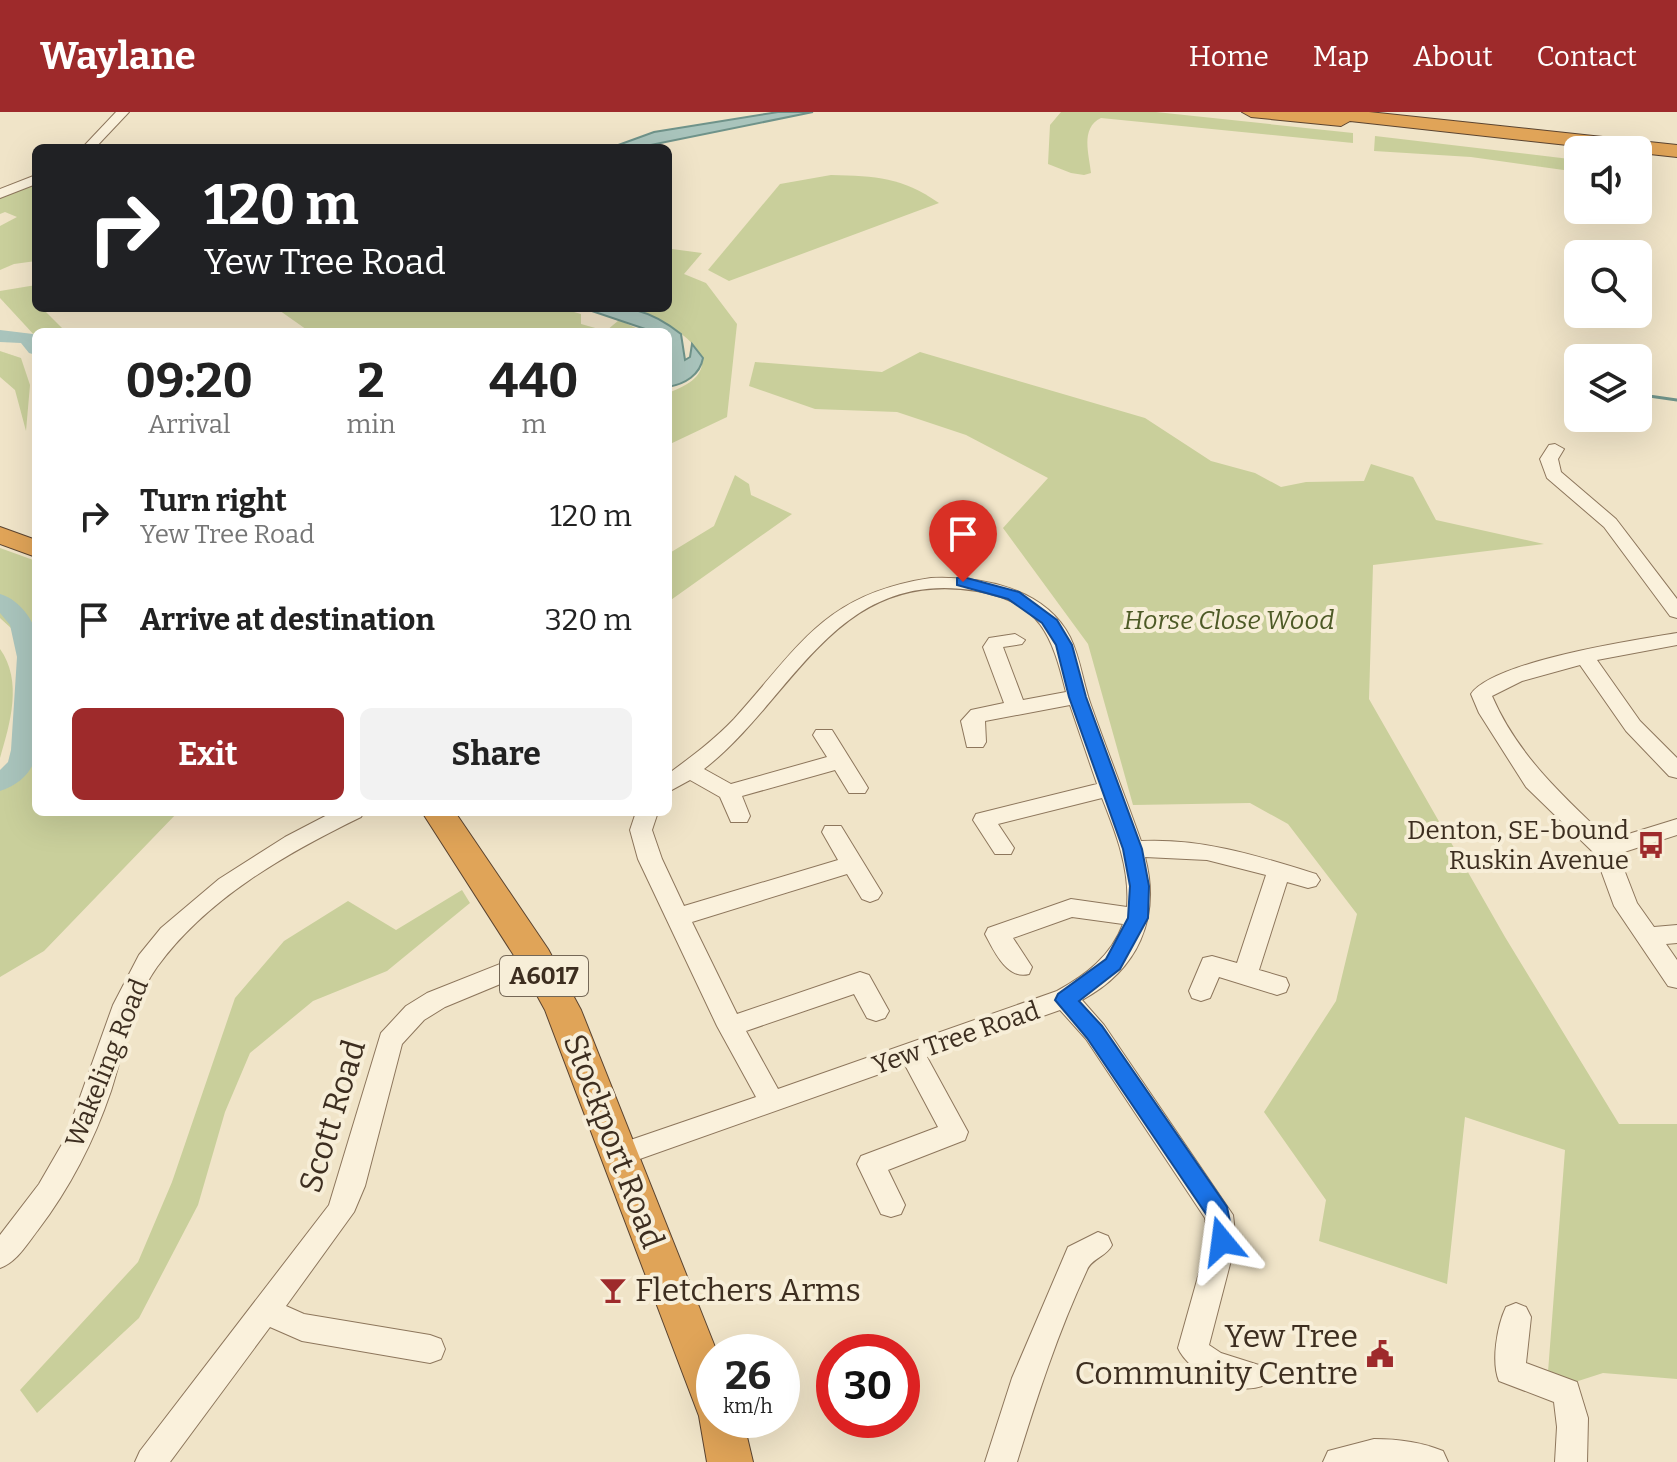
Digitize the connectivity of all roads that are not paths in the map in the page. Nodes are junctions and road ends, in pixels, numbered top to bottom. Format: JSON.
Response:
{"nodes":[{"id":1,"x":123,"y":112,"type":"edge"},
{"id":2,"x":1251,"y":112,"type":"edge"},
{"id":3,"x":1319,"y":112,"type":"edge"},
{"id":4,"x":92,"y":144,"type":"edge"},
{"id":5,"x":1564,"y":146,"type":"edge"},
{"id":6,"x":1677,"y":151,"type":"edge"},
{"id":7,"x":1652,"y":156,"type":"edge"},
{"id":8,"x":1677,"y":159,"type":"edge"},
{"id":9,"x":32,"y":181,"type":"edge"},
{"id":10,"x":0,"y":194,"type":"edge"},
{"id":11,"x":1555,"y":449,"type":"dead end"},
{"id":12,"x":0,"y":535,"type":"edge"},
{"id":13,"x":32,"y":547,"type":"edge"},
{"id":14,"x":1677,"y":612,"type":"edge"},
{"id":15,"x":1677,"y":639,"type":"edge"},
{"id":16,"x":1015,"y":640,"type":"dead end"},
{"id":17,"x":1584,"y":656,"type":"junction"},
{"id":18,"x":1077,"y":697,"type":"junction"},
{"id":19,"x":1016,"y":706,"type":"junction"},
{"id":20,"x":824,"y":735,"type":"dead end"},
{"id":21,"x":975,"y":742,"type":"dead end"},
{"id":22,"x":840,"y":761,"type":"junction"},
{"id":23,"x":689,"y":770,"type":"junction"},
{"id":24,"x":1677,"y":771,"type":"edge"},
{"id":25,"x":672,"y":782,"type":"edge"},
{"id":26,"x":857,"y":788,"type":"dead end"},
{"id":27,"x":1110,"y":789,"type":"junction"},
{"id":28,"x":729,"y":792,"type":"junction"},
{"id":29,"x":345,"y":816,"type":"edge"},
{"id":30,"x":441,"y":816,"type":"edge"},
{"id":31,"x":646,"y":816,"type":"edge"},
{"id":32,"x":739,"y":816,"type":"dead end"},
{"id":33,"x":1677,"y":827,"type":"edge"},
{"id":34,"x":833,"y":832,"type":"dead end"},
{"id":35,"x":1003,"y":848,"type":"dead end"},
{"id":36,"x":1133,"y":849,"type":"junction"},
{"id":37,"x":1605,"y":850,"type":"junction"},
{"id":38,"x":853,"y":864,"type":"junction"},
{"id":39,"x":1279,"y":871,"type":"junction"},
{"id":40,"x":1308,"y":880,"type":"dead end"},
{"id":41,"x":870,"y":893,"type":"dead end"},
{"id":42,"x":678,"y":917,"type":"junction"},
{"id":43,"x":1138,"y":918,"type":"junction"},
{"id":44,"x":1677,"y":934,"type":"edge"},
{"id":45,"x":1648,"y":937,"type":"junction"},
{"id":46,"x":535,"y":959,"type":"junction"},
{"id":47,"x":1020,"y":967,"type":"dead end"},
{"id":48,"x":1245,"y":975,"type":"junction"},
{"id":49,"x":1677,"y":979,"type":"edge"},
{"id":50,"x":1277,"y":985,"type":"dead end"},
{"id":51,"x":1201,"y":991,"type":"dead end"},
{"id":52,"x":1066,"y":1000,"type":"junction"},
{"id":53,"x":876,"y":1011,"type":"dead end"},
{"id":54,"x":730,"y":1026,"type":"junction"},
{"id":55,"x":912,"y":1054,"type":"junction"},
{"id":56,"x":772,"y":1102,"type":"junction"},
{"id":57,"x":620,"y":1155,"type":"junction"},
{"id":58,"x":891,"y":1205,"type":"dead end"},
{"id":59,"x":1098,"y":1245,"type":"dead end"},
{"id":60,"x":0,"y":1255,"type":"edge"},
{"id":61,"x":267,"y":1312,"type":"junction"},
{"id":62,"x":1516,"y":1317,"type":"dead end"},
{"id":63,"x":430,"y":1349,"type":"dead end"},
{"id":64,"x":696,"y":1354,"type":"edge"},
{"id":65,"x":1251,"y":1376,"type":"dead end"},
{"id":66,"x":724,"y":1438,"type":"edge"},
{"id":67,"x":151,"y":1462,"type":"edge"},
{"id":68,"x":730,"y":1462,"type":"edge"},
{"id":69,"x":1001,"y":1462,"type":"edge"},
{"id":70,"x":1339,"y":1462,"type":"edge"},
{"id":71,"x":1432,"y":1462,"type":"edge"},
{"id":72,"x":1571,"y":1462,"type":"edge"}],
"edges":[{"from":1,"to":4,"type":"street"},
{"from":2,"to":5,"type":"highway"},
{"from":3,"to":6,"type":"highway"},
{"from":7,"to":8,"type":"highway"},
{"from":9,"to":10,"type":"street"},
{"from":11,"to":14,"type":"street"},
{"from":12,"to":13,"type":"highway"},
{"from":15,"to":17,"type":"street"},
{"from":16,"to":19,"type":"street"},
{"from":17,"to":24,"type":"street"},
{"from":17,"to":37,"type":"street"},
{"from":18,"to":19,"type":"street"},
{"from":18,"to":23,"type":"street","name":"Yew Tree Road"},
{"from":18,"to":27,"type":"street","name":"Yew Tree Road"},
{"from":19,"to":21,"type":"street"},
{"from":20,"to":22,"type":"street"},
{"from":22,"to":26,"type":"street"},
{"from":22,"to":28,"type":"street"},
{"from":23,"to":25,"type":"street","name":"Yew Tree Road"},
{"from":23,"to":28,"type":"street"},
{"from":27,"to":35,"type":"street"},
{"from":27,"to":36,"type":"street","name":"Yew Tree Road"},
{"from":28,"to":32,"type":"street"},
{"from":29,"to":60,"type":"street","name":"Wakeling Road"},
{"from":30,"to":46,"type":"highway","name":"Stockport Road","number":"A6017"},
{"from":31,"to":42,"type":"street"},
{"from":33,"to":37,"type":"street"},
{"from":34,"to":38,"type":"street"},
{"from":36,"to":39,"type":"street"},
{"from":36,"to":43,"type":"street","name":"Yew Tree Road"},
{"from":37,"to":45,"type":"street"},
{"from":38,"to":41,"type":"street"},
{"from":38,"to":42,"type":"street"},
{"from":39,"to":40,"type":"street"},
{"from":39,"to":48,"type":"street"},
{"from":42,"to":54,"type":"street"},
{"from":43,"to":47,"type":"street"},
{"from":43,"to":52,"type":"street","name":"Yew Tree Road"},
{"from":44,"to":45,"type":"street"},
{"from":45,"to":49,"type":"street"},
{"from":46,"to":57,"type":"highway","name":"Stockport Road","number":"A6017"},
{"from":46,"to":61,"type":"street","name":"Scott Road"},
{"from":48,"to":50,"type":"street"},
{"from":48,"to":51,"type":"street"},
{"from":52,"to":55,"type":"street","name":"Yew Tree Road"},
{"from":52,"to":65,"type":"street"},
{"from":53,"to":54,"type":"street"},
{"from":54,"to":56,"type":"street"},
{"from":55,"to":56,"type":"street","name":"Yew Tree Road"},
{"from":55,"to":58,"type":"street"},
{"from":56,"to":57,"type":"street","name":"Yew Tree Road"},
{"from":57,"to":64,"type":"highway","name":"Stockport Road","number":"A6017"},
{"from":59,"to":69,"type":"street"},
{"from":61,"to":63,"type":"street"},
{"from":61,"to":67,"type":"street","name":"Scott Road"},
{"from":62,"to":72,"type":"street"},
{"from":66,"to":68,"type":"highway"},
{"from":70,"to":71,"type":"street"}]}
